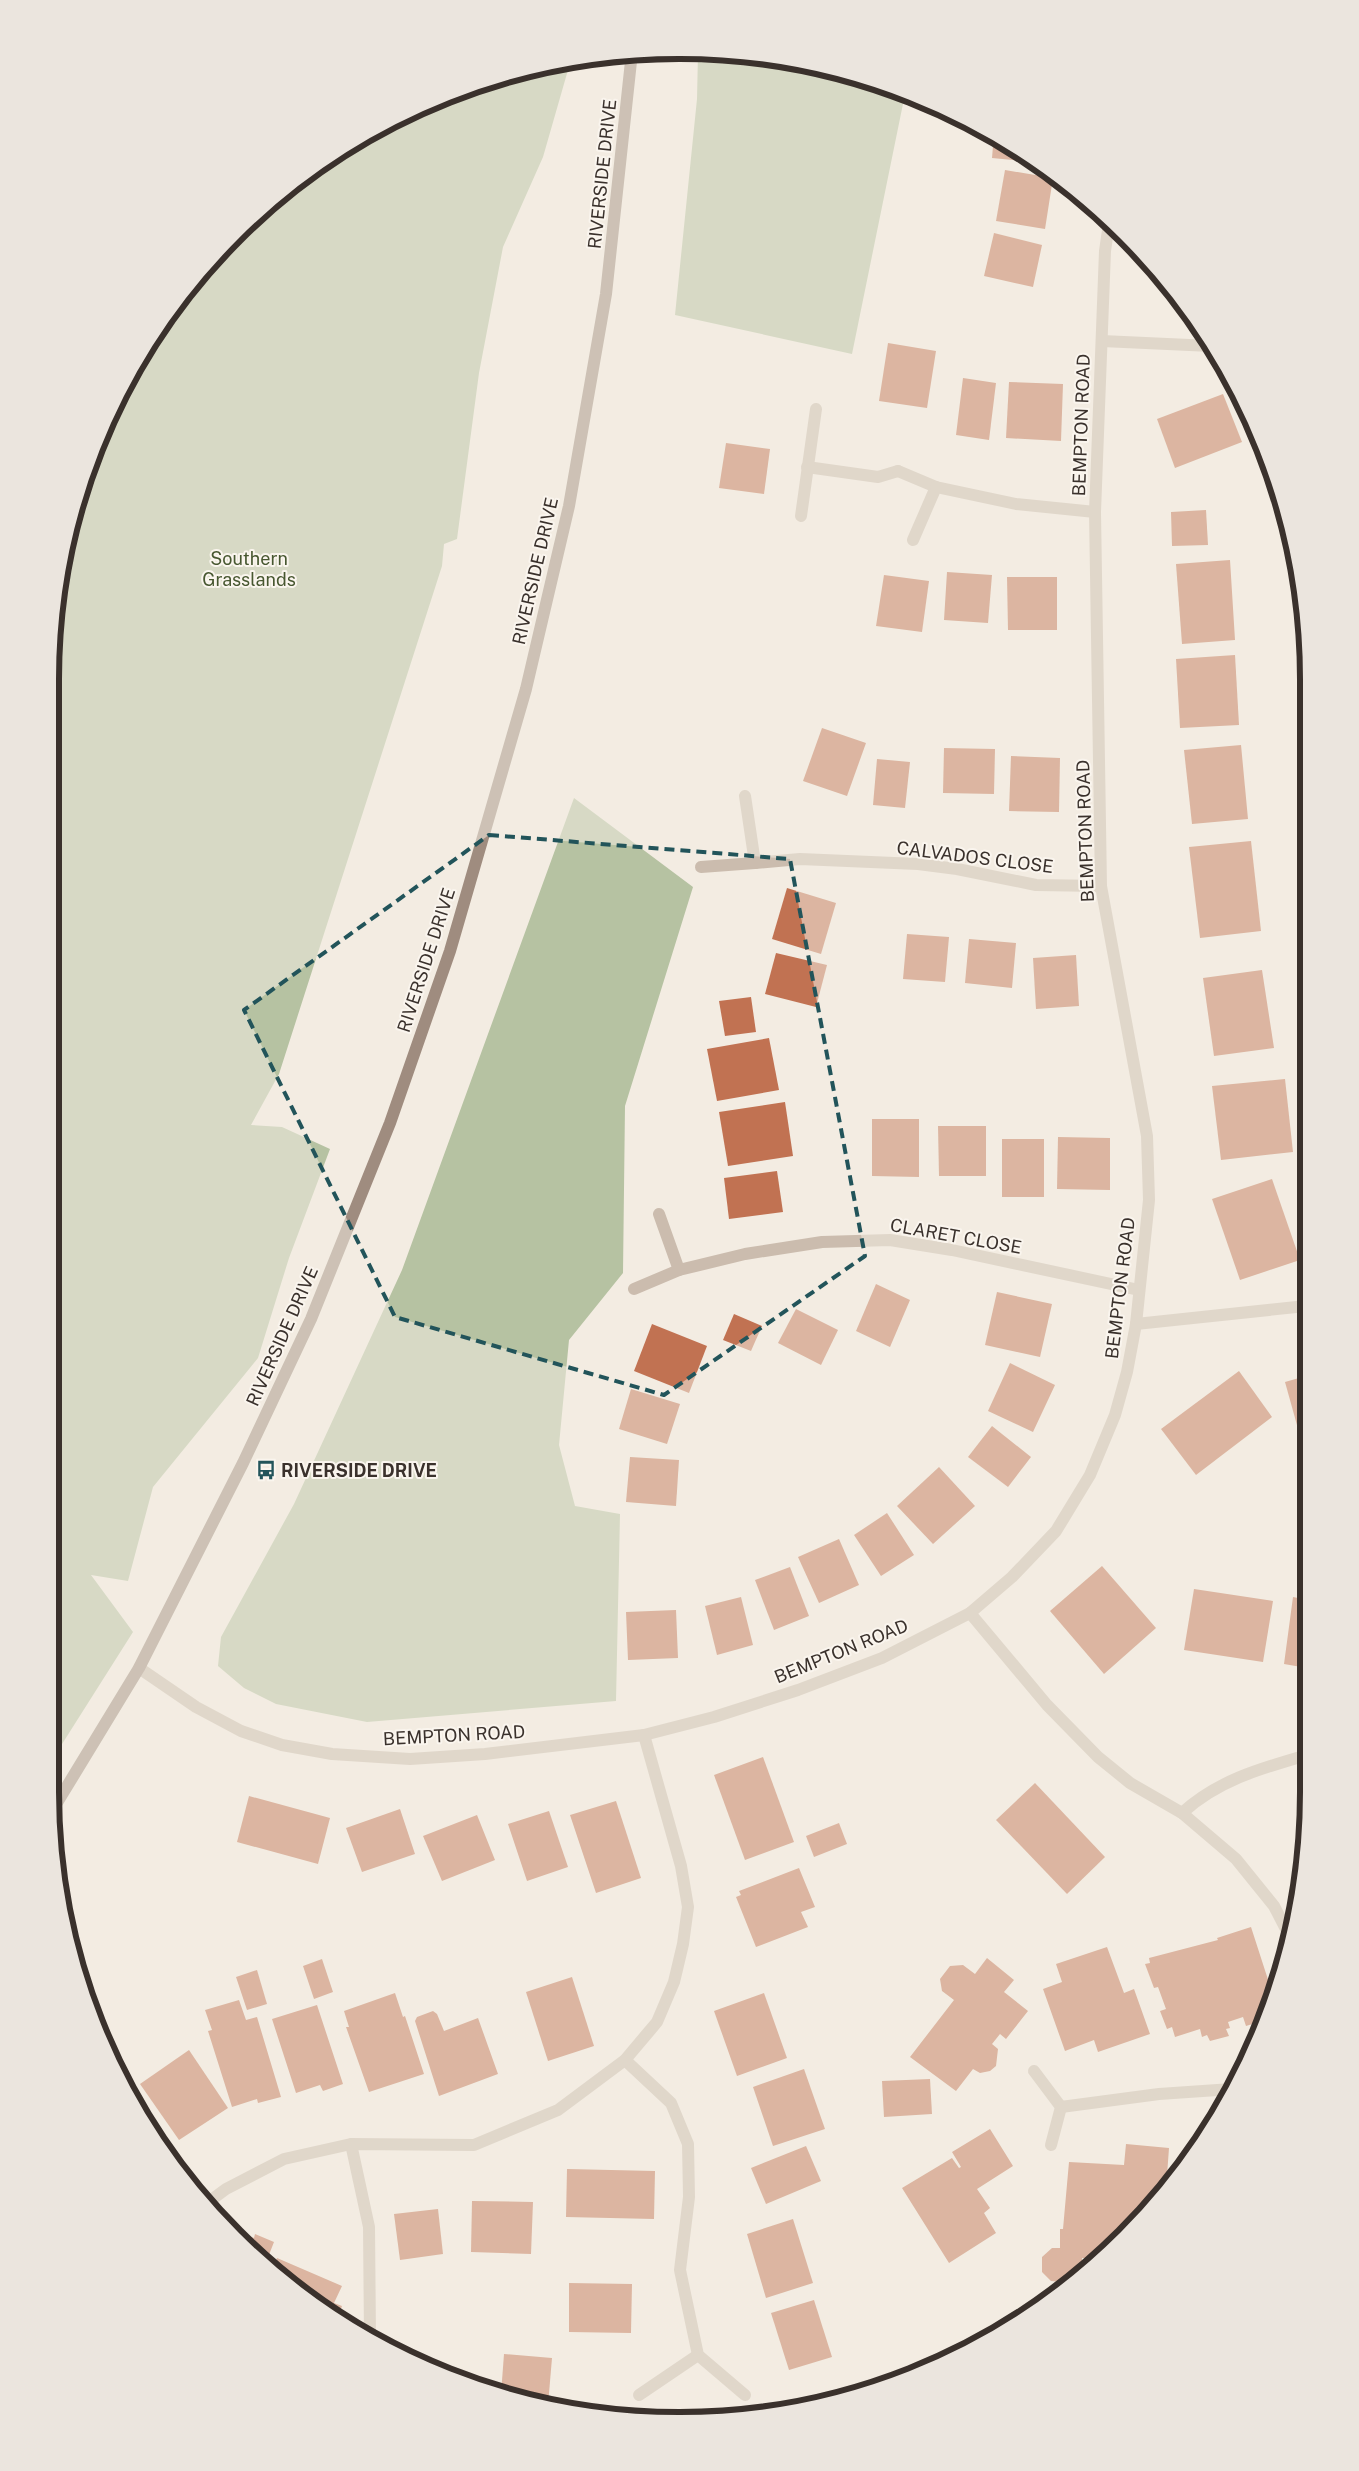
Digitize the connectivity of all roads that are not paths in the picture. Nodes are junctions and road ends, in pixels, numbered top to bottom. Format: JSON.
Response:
{"nodes":[{"id":1,"x":631,"y":61,"type":"edge"},
{"id":2,"x":1108,"y":231,"type":"edge"},
{"id":3,"x":1102,"y":341,"type":"junction"},
{"id":4,"x":1203,"y":346,"type":"edge"},
{"id":5,"x":816,"y":409,"type":"dead end"},
{"id":6,"x":807,"y":467,"type":"junction"},
{"id":7,"x":936,"y":487,"type":"junction"},
{"id":8,"x":1095,"y":512,"type":"junction"},
{"id":9,"x":801,"y":516,"type":"dead end"},
{"id":10,"x":913,"y":540,"type":"dead end"},
{"id":11,"x":746,"y":796,"type":"dead end"},
{"id":12,"x":755,"y":863,"type":"junction"},
{"id":13,"x":701,"y":867,"type":"dead end"},
{"id":14,"x":1101,"y":886,"type":"junction"},
{"id":15,"x":659,"y":1214,"type":"dead end"},
{"id":16,"x":679,"y":1270,"type":"junction"},
{"id":17,"x":634,"y":1289,"type":"dead end"},
{"id":18,"x":1138,"y":1290,"type":"junction"},
{"id":19,"x":1300,"y":1307,"type":"edge"},
{"id":20,"x":1136,"y":1324,"type":"junction"},
{"id":21,"x":970,"y":1613,"type":"junction"},
{"id":22,"x":138,"y":1668,"type":"junction"},
{"id":23,"x":644,"y":1735,"type":"junction"},
{"id":24,"x":1300,"y":1757,"type":"edge"},
{"id":25,"x":59,"y":1799,"type":"edge"},
{"id":26,"x":1182,"y":1813,"type":"junction"},
{"id":27,"x":1285,"y":1927,"type":"edge"},
{"id":28,"x":626,"y":2060,"type":"junction"},
{"id":29,"x":1034,"y":2070,"type":"dead end"},
{"id":30,"x":1223,"y":2090,"type":"edge"},
{"id":31,"x":1061,"y":2108,"type":"junction"},
{"id":32,"x":351,"y":2144,"type":"junction"},
{"id":33,"x":1051,"y":2145,"type":"dead end"},
{"id":34,"x":212,"y":2200,"type":"edge"},
{"id":35,"x":370,"y":2329,"type":"edge"},
{"id":36,"x":698,"y":2355,"type":"junction"},
{"id":37,"x":639,"y":2395,"type":"dead end"},
{"id":38,"x":745,"y":2395,"type":"dead end"}],
"edges":[{"from":1,"to":22,"type":"street","name":"RIVERSIDE DRIVE"},
{"from":2,"to":3,"type":"street","name":"BEMPTON ROAD"},
{"from":3,"to":4,"type":"street"},
{"from":3,"to":8,"type":"street","name":"BEMPTON ROAD"},
{"from":5,"to":6,"type":"street"},
{"from":6,"to":7,"type":"street"},
{"from":6,"to":9,"type":"street"},
{"from":7,"to":8,"type":"street"},
{"from":7,"to":10,"type":"street"},
{"from":8,"to":14,"type":"street","name":"BEMPTON ROAD"},
{"from":11,"to":12,"type":"street"},
{"from":12,"to":13,"type":"street","name":"CALVADOS CLOSE"},
{"from":12,"to":14,"type":"street","name":"CALVADOS CLOSE"},
{"from":14,"to":18,"type":"street","name":"BEMPTON ROAD"},
{"from":15,"to":16,"type":"street"},
{"from":16,"to":17,"type":"street","name":"CLARET CLOSE"},
{"from":16,"to":18,"type":"street","name":"CLARET CLOSE"},
{"from":18,"to":20,"type":"street","name":"BEMPTON ROAD"},
{"from":19,"to":20,"type":"street"},
{"from":20,"to":21,"type":"street","name":"BEMPTON ROAD"},
{"from":21,"to":23,"type":"street","name":"BEMPTON ROAD"},
{"from":21,"to":26,"type":"street"},
{"from":22,"to":23,"type":"street","name":"BEMPTON ROAD"},
{"from":22,"to":25,"type":"street","name":"RIVERSIDE DRIVE"},
{"from":23,"to":28,"type":"street"},
{"from":24,"to":26,"type":"street"},
{"from":26,"to":27,"type":"street"},
{"from":28,"to":32,"type":"street"},
{"from":28,"to":36,"type":"street"},
{"from":29,"to":31,"type":"street"},
{"from":30,"to":31,"type":"street"},
{"from":31,"to":33,"type":"street"},
{"from":32,"to":34,"type":"street"},
{"from":32,"to":35,"type":"street"},
{"from":36,"to":37,"type":"street"},
{"from":36,"to":38,"type":"street"}]}
